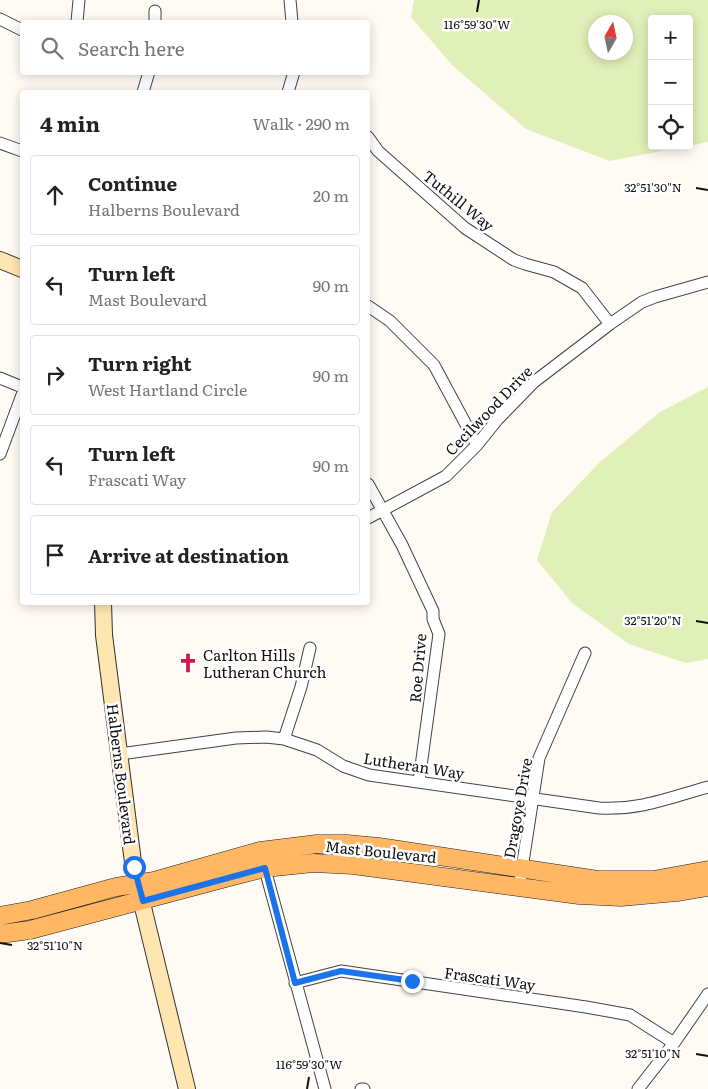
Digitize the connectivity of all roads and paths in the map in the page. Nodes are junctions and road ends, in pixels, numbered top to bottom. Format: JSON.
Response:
{"nodes":[{"id":1,"x":80,"y":0,"type":"edge"},
{"id":2,"x":290,"y":0,"type":"edge"},
{"id":3,"x":0,"y":19,"type":"edge"},
{"id":4,"x":77,"y":20,"type":"edge"},
{"id":5,"x":292,"y":20,"type":"edge"},
{"id":6,"x":20,"y":29,"type":"edge"},
{"id":7,"x":146,"y":75,"type":"edge"},
{"id":8,"x":293,"y":75,"type":"edge"},
{"id":9,"x":143,"y":90,"type":"edge"},
{"id":10,"x":289,"y":90,"type":"edge"},
{"id":11,"x":370,"y":140,"type":"edge"},
{"id":12,"x":0,"y":143,"type":"edge"},
{"id":13,"x":20,"y":150,"type":"edge"},
{"id":14,"x":0,"y":260,"type":"edge"},
{"id":15,"x":20,"y":268,"type":"edge"},
{"id":16,"x":708,"y":282,"type":"edge"},
{"id":17,"x":370,"y":307,"type":"edge"},
{"id":18,"x":610,"y":324,"type":"junction"},
{"id":19,"x":0,"y":378,"type":"edge"},
{"id":20,"x":20,"y":386,"type":"edge"},
{"id":21,"x":20,"y":400,"type":"edge"},
{"id":22,"x":477,"y":445,"type":"junction"},
{"id":23,"x":0,"y":454,"type":"edge"},
{"id":24,"x":370,"y":488,"type":"edge"},
{"id":25,"x":381,"y":511,"type":"junction"},
{"id":26,"x":370,"y":517,"type":"edge"},
{"id":27,"x":104,"y":605,"type":"edge"},
{"id":28,"x":310,"y":648,"type":"dead end"},
{"id":29,"x":585,"y":653,"type":"dead end"},
{"id":30,"x":284,"y":740,"type":"junction"},
{"id":31,"x":120,"y":754,"type":"junction"},
{"id":32,"x":419,"y":781,"type":"junction"},
{"id":33,"x":708,"y":787,"type":"edge"},
{"id":34,"x":533,"y":799,"type":"junction"},
{"id":35,"x":260,"y":851,"type":"junction"},
{"id":36,"x":265,"y":868,"type":"junction"},
{"id":37,"x":522,"y":869,"type":"junction"},
{"id":38,"x":708,"y":870,"type":"edge"},
{"id":39,"x":138,"y":883,"type":"junction"},
{"id":40,"x":708,"y":887,"type":"edge"},
{"id":41,"x":519,"y":888,"type":"junction"},
{"id":42,"x":143,"y":901,"type":"junction"},
{"id":43,"x":0,"y":916,"type":"edge"},
{"id":44,"x":0,"y":934,"type":"edge"},
{"id":45,"x":295,"y":983,"type":"junction"},
{"id":46,"x":708,"y":994,"type":"edge"},
{"id":47,"x":674,"y":1043,"type":"junction"},
{"id":48,"x":188,"y":1089,"type":"edge"},
{"id":49,"x":325,"y":1089,"type":"edge"},
{"id":50,"x":638,"y":1089,"type":"edge"}],
"edges":[{"from":1,"to":4,"type":"street"},
{"from":2,"to":5,"type":"street"},
{"from":3,"to":6,"type":"street"},
{"from":7,"to":9,"type":"street"},
{"from":8,"to":10,"type":"street"},
{"from":11,"to":18,"type":"street","name":"Tuthill Way"},
{"from":12,"to":13,"type":"street"},
{"from":14,"to":15,"type":"street"},
{"from":16,"to":18,"type":"street","name":"Cecilwood Drive"},
{"from":17,"to":22,"type":"street"},
{"from":18,"to":22,"type":"street","name":"Cecilwood Drive"},
{"from":19,"to":20,"type":"street"},
{"from":21,"to":23,"type":"street"},
{"from":22,"to":25,"type":"street","name":"Cecilwood Drive"},
{"from":24,"to":25,"type":"street","name":"Roe Drive"},
{"from":25,"to":26,"type":"street","name":"Cecilwood Drive"},
{"from":25,"to":32,"type":"street","name":"Roe Drive"},
{"from":27,"to":31,"type":"street","name":"Halberns Boulevard"},
{"from":28,"to":30,"type":"street"},
{"from":29,"to":34,"type":"street","name":"Dragoye Drive"},
{"from":30,"to":31,"type":"street","name":"Lutheran Way"},
{"from":30,"to":32,"type":"street","name":"Lutheran Way"},
{"from":31,"to":39,"type":"street","name":"Halberns Boulevard"},
{"from":32,"to":34,"type":"street","name":"Lutheran Way"},
{"from":33,"to":34,"type":"street","name":"Lutheran Way"},
{"from":34,"to":37,"type":"street","name":"Dragoye Drive"},
{"from":35,"to":36,"type":"street"},
{"from":35,"to":37,"type":"main road","name":"Mast Boulevard"},
{"from":35,"to":39,"type":"main road","name":"Mast Boulevard"},
{"from":36,"to":41,"type":"main road","name":"Mast Boulevard"},
{"from":36,"to":42,"type":"main road","name":"Mast Boulevard"},
{"from":36,"to":45,"type":"street"},
{"from":37,"to":38,"type":"main road","name":"Mast Boulevard"},
{"from":37,"to":41,"type":"street","name":"Dragoye Drive"},
{"from":39,"to":42,"type":"street","name":"Halberns Boulevard"},
{"from":39,"to":43,"type":"main road","name":"Mast Boulevard"},
{"from":40,"to":41,"type":"main road","name":"Mast Boulevard"},
{"from":42,"to":44,"type":"main road","name":"Mast Boulevard"},
{"from":42,"to":48,"type":"street","name":"Halberns Boulevard"},
{"from":45,"to":47,"type":"street","name":"Frascati Way"},
{"from":45,"to":49,"type":"street"},
{"from":46,"to":47,"type":"street"},
{"from":47,"to":50,"type":"street"}]}
